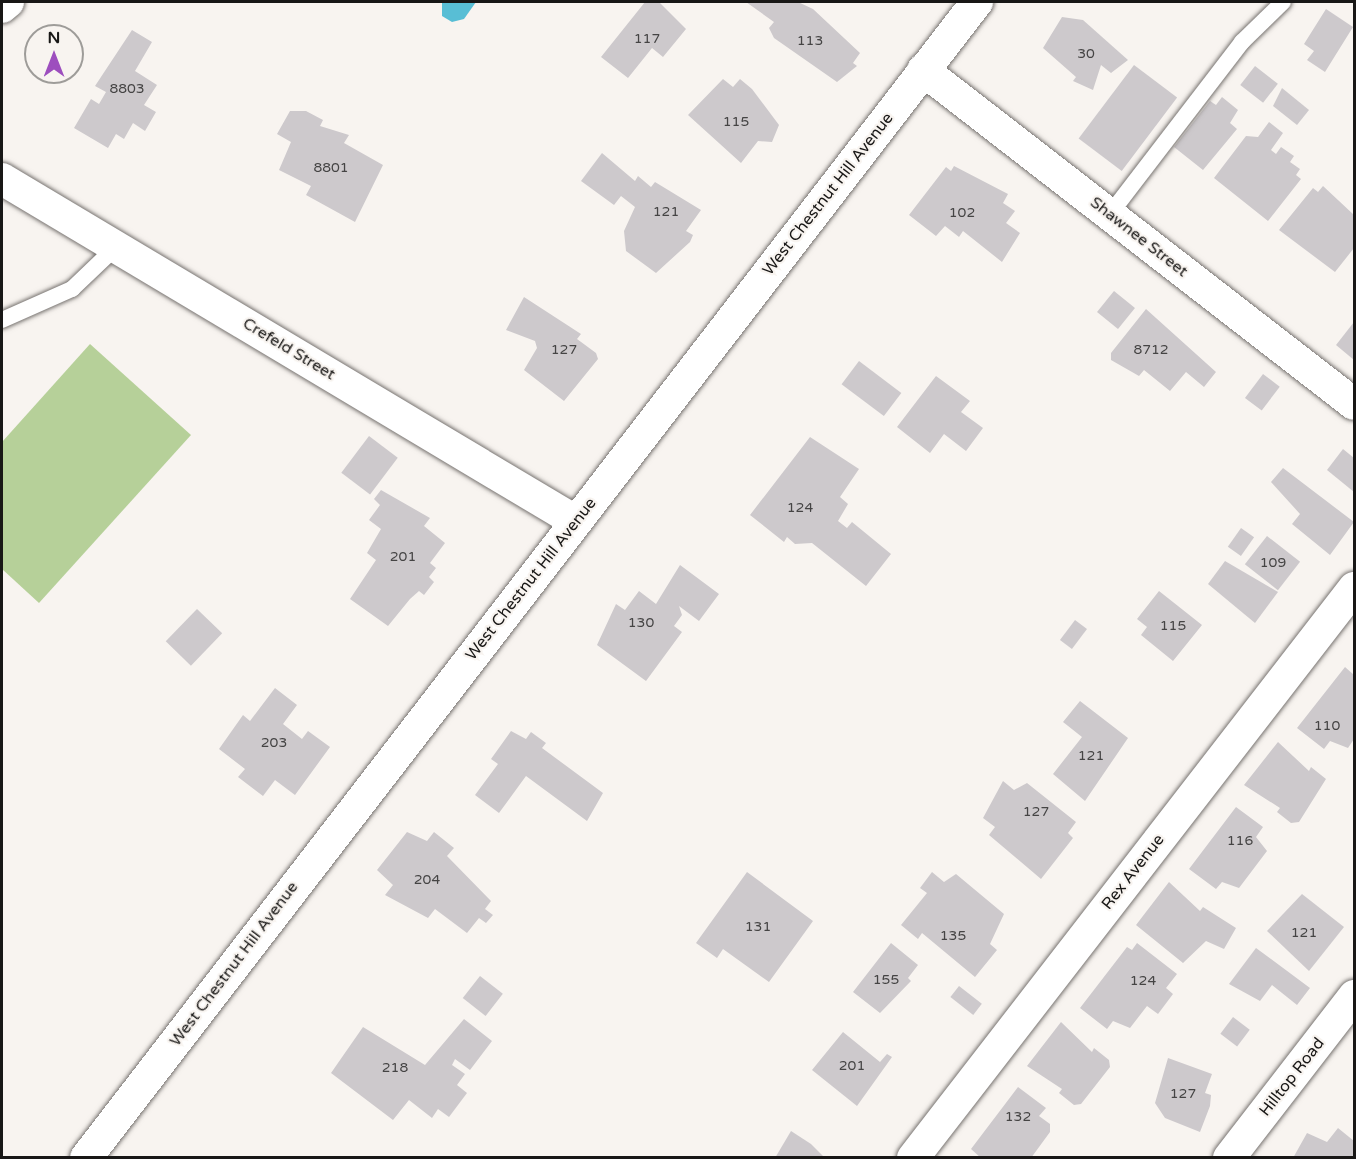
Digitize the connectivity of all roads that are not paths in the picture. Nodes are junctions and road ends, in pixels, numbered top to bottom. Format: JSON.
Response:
{"nodes":[{"id":1,"x":8,"y":2,"type":"edge"},
{"id":2,"x":977,"y":2,"type":"edge"},
{"id":3,"x":1283,"y":2,"type":"edge"},
{"id":4,"x":2,"y":7,"type":"edge"},
{"id":5,"x":923,"y":70,"type":"junction"},
{"id":6,"x":2,"y":179,"type":"edge"},
{"id":7,"x":1110,"y":214,"type":"junction"},
{"id":8,"x":116,"y":247,"type":"junction"},
{"id":9,"x":2,"y":320,"type":"edge"},
{"id":10,"x":1354,"y":404,"type":"edge"},
{"id":11,"x":575,"y":521,"type":"junction"},
{"id":12,"x":1354,"y":588,"type":"edge"},
{"id":13,"x":1354,"y":996,"type":"edge"},
{"id":14,"x":916,"y":1156,"type":"edge"},
{"id":15,"x":86,"y":1158,"type":"edge"},
{"id":16,"x":1229,"y":1158,"type":"edge"}],
"edges":[{"from":1,"to":4,"type":"street"},
{"from":2,"to":5,"type":"street","name":"West Chestnut Hill Avenue"},
{"from":3,"to":7,"type":"lane"},
{"from":5,"to":7,"type":"street","name":"Shawnee Street"},
{"from":5,"to":11,"type":"street","name":"West Chestnut Hill Avenue"},
{"from":6,"to":8,"type":"street","name":"Crefeld Street"},
{"from":7,"to":10,"type":"street","name":"Shawnee Street"},
{"from":8,"to":9,"type":"lane"},
{"from":8,"to":11,"type":"street","name":"Crefeld Street"},
{"from":11,"to":15,"type":"street","name":"West Chestnut Hill Avenue"},
{"from":12,"to":14,"type":"street","name":"Rex Avenue"},
{"from":13,"to":16,"type":"street","name":"Hilltop Road"}]}
